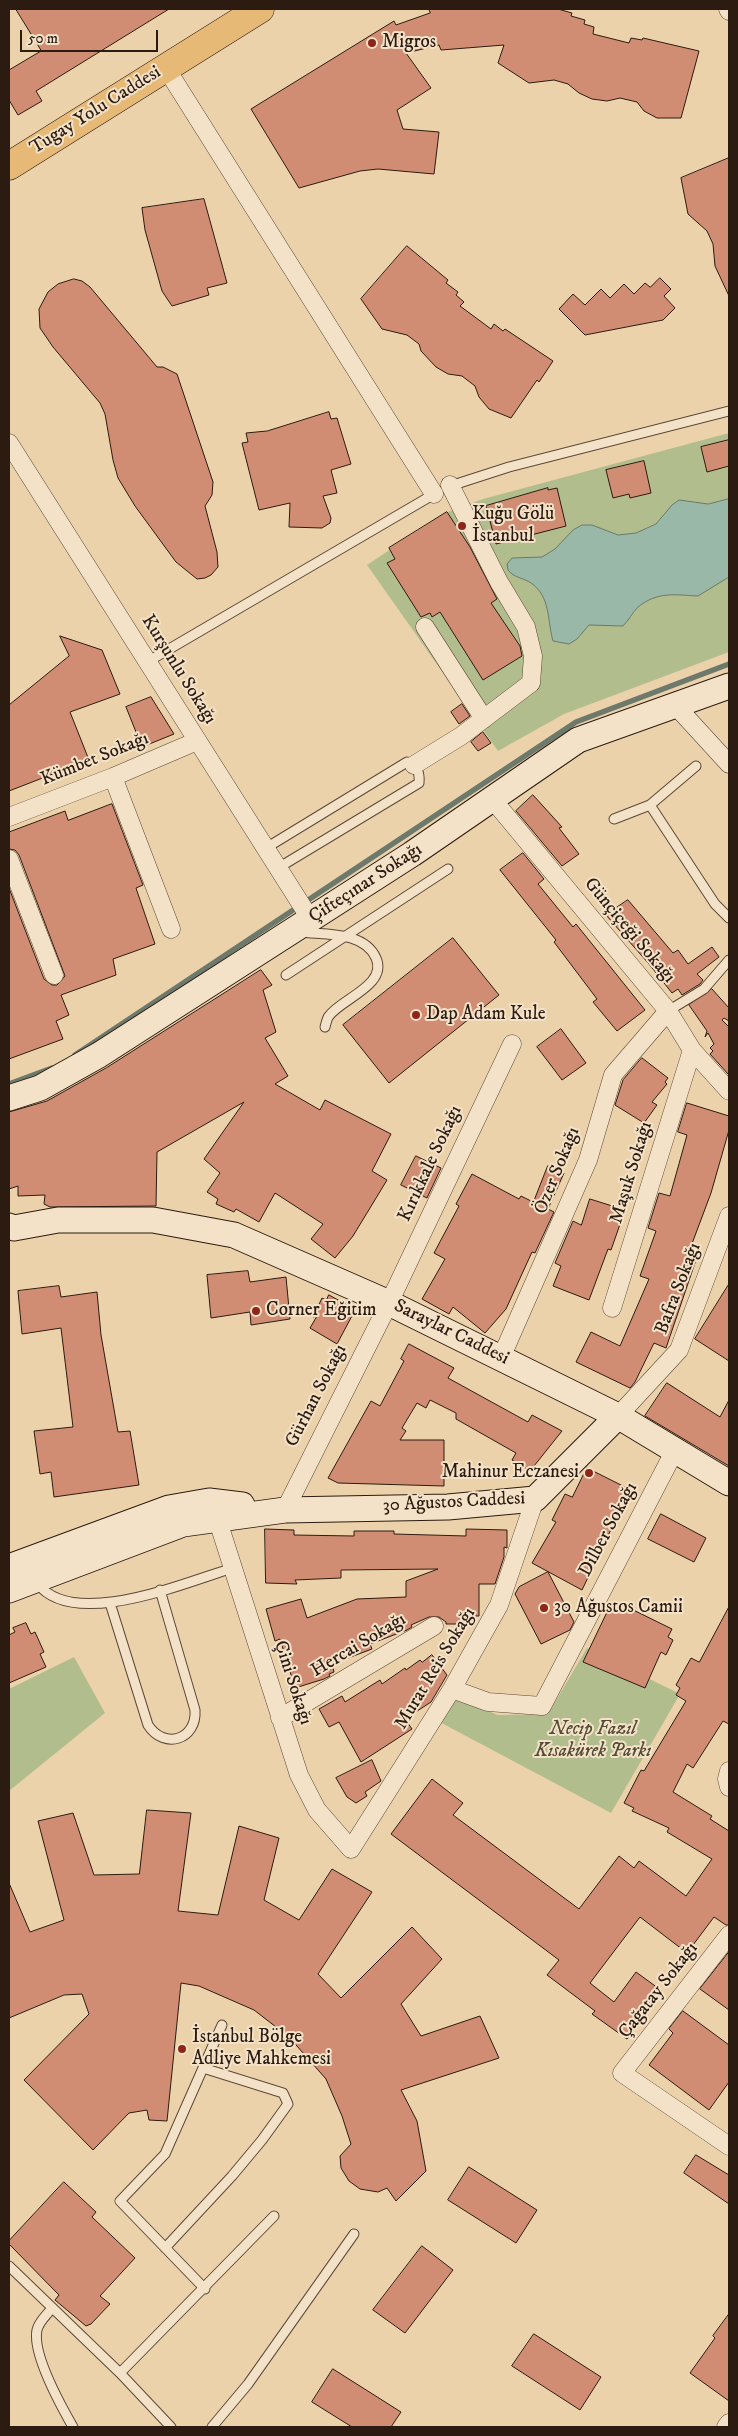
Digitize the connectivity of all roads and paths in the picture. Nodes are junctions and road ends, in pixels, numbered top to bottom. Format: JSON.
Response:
{"nodes":[{"id":1,"x":260,"y":9,"type":"edge"},
{"id":2,"x":166,"y":68,"type":"junction"},
{"id":3,"x":9,"y":166,"type":"edge"},
{"id":4,"x":729,"y":411,"type":"edge"},
{"id":5,"x":9,"y":443,"type":"edge"},
{"id":6,"x":450,"y":485,"type":"junction"},
{"id":7,"x":434,"y":494,"type":"junction"},
{"id":8,"x":425,"y":627,"type":"dead end"},
{"id":9,"x":147,"y":662,"type":"junction"},
{"id":10,"x":729,"y":686,"type":"edge"},
{"id":11,"x":675,"y":705,"type":"junction"},
{"id":12,"x":484,"y":719,"type":"junction"},
{"id":13,"x":197,"y":741,"type":"junction"},
{"id":14,"x":729,"y":764,"type":"edge"},
{"id":15,"x":414,"y":765,"type":"junction"},
{"id":16,"x":696,"y":766,"type":"dead end"},
{"id":17,"x":113,"y":777,"type":"junction"},
{"id":18,"x":493,"y":800,"type":"junction"},
{"id":19,"x":650,"y":804,"type":"junction"},
{"id":20,"x":9,"y":817,"type":"edge"},
{"id":21,"x":614,"y":819,"type":"dead end"},
{"id":22,"x":266,"y":848,"type":"junction"},
{"id":23,"x":9,"y":858,"type":"edge"},
{"id":24,"x":278,"y":868,"type":"junction"},
{"id":25,"x":448,"y":869,"type":"dead end"},
{"id":26,"x":729,"y":918,"type":"edge"},
{"id":27,"x":303,"y":925,"type":"junction"},
{"id":28,"x":171,"y":929,"type":"dead end"},
{"id":29,"x":345,"y":937,"type":"junction"},
{"id":30,"x":729,"y":960,"type":"edge"},
{"id":31,"x":54,"y":976,"type":"dead end"},
{"id":32,"x":286,"y":976,"type":"dead end"},
{"id":33,"x":668,"y":1010,"type":"junction"},
{"id":34,"x":325,"y":1027,"type":"dead end"},
{"id":35,"x":512,"y":1044,"type":"dead end"},
{"id":36,"x":692,"y":1050,"type":"junction"},
{"id":37,"x":729,"y":1091,"type":"edge"},
{"id":38,"x":9,"y":1098,"type":"edge"},
{"id":39,"x":729,"y":1216,"type":"edge"},
{"id":40,"x":9,"y":1226,"type":"edge"},
{"id":41,"x":389,"y":1303,"type":"junction"},
{"id":42,"x":612,"y":1308,"type":"dead end"},
{"id":43,"x":501,"y":1358,"type":"junction"},
{"id":44,"x":618,"y":1416,"type":"junction"},
{"id":45,"x":674,"y":1452,"type":"junction"},
{"id":46,"x":729,"y":1484,"type":"edge"},
{"id":47,"x":535,"y":1499,"type":"junction"},
{"id":48,"x":285,"y":1510,"type":"junction"},
{"id":49,"x":217,"y":1518,"type":"junction"},
{"id":50,"x":9,"y":1567,"type":"edge"},
{"id":51,"x":233,"y":1568,"type":"junction"},
{"id":52,"x":34,"y":1580,"type":"junction"},
{"id":53,"x":9,"y":1590,"type":"edge"},
{"id":54,"x":160,"y":1590,"type":"junction"},
{"id":55,"x":110,"y":1603,"type":"junction"},
{"id":56,"x":434,"y":1626,"type":"dead end"},
{"id":57,"x":452,"y":1689,"type":"junction"},
{"id":58,"x":280,"y":1718,"type":"junction"},
{"id":59,"x":729,"y":1771,"type":"edge"},
{"id":60,"x":729,"y":1787,"type":"edge"},
{"id":61,"x":351,"y":1849,"type":"joint"},
{"id":62,"x":729,"y":1935,"type":"edge"},
{"id":63,"x":222,"y":2025,"type":"dead end"},
{"id":64,"x":203,"y":2068,"type":"junction"},
{"id":65,"x":729,"y":2146,"type":"edge"},
{"id":66,"x":274,"y":2216,"type":"dead end"},
{"id":67,"x":354,"y":2234,"type":"dead end"},
{"id":68,"x":165,"y":2248,"type":"junction"},
{"id":69,"x":9,"y":2266,"type":"edge"},
{"id":70,"x":205,"y":2288,"type":"junction"},
{"id":71,"x":52,"y":2308,"type":"junction"},
{"id":72,"x":120,"y":2373,"type":"junction"},
{"id":73,"x":729,"y":2423,"type":"edge"},
{"id":74,"x":73,"y":2427,"type":"edge"},
{"id":75,"x":171,"y":2427,"type":"edge"},
{"id":76,"x":212,"y":2427,"type":"edge"},
{"id":77,"x":726,"y":2427,"type":"edge"}],
"edges":[{"from":1,"to":2,"type":"main road","name":"Tugay Yolu Caddesi"},
{"from":2,"to":3,"type":"main road","name":"Tugay Yolu Caddesi"},
{"from":2,"to":7,"type":"street"},
{"from":4,"to":6,"type":"lane"},
{"from":5,"to":9,"type":"street","name":"Kurşunlu Sokağı"},
{"from":6,"to":7,"type":"lane"},
{"from":6,"to":12,"type":"street"},
{"from":7,"to":9,"type":"lane"},
{"from":8,"to":12,"type":"street"},
{"from":9,"to":13,"type":"street","name":"Kurşunlu Sokağı"},
{"from":10,"to":11,"type":"street","name":"Çifteçınar Sokağı"},
{"from":11,"to":14,"type":"street"},
{"from":11,"to":18,"type":"street","name":"Çifteçınar Sokağı"},
{"from":12,"to":15,"type":"street"},
{"from":13,"to":17,"type":"street","name":"Kümbet Sokağı"},
{"from":13,"to":22,"type":"street","name":"Kurşunlu Sokağı"},
{"from":15,"to":22,"type":"lane"},
{"from":15,"to":24,"type":"lane"},
{"from":16,"to":19,"type":"lane"},
{"from":17,"to":20,"type":"street","name":"Kümbet Sokağı"},
{"from":17,"to":28,"type":"street"},
{"from":18,"to":27,"type":"street","name":"Çifteçınar Sokağı"},
{"from":18,"to":33,"type":"street","name":"Günçiçeği Sokağı"},
{"from":19,"to":21,"type":"lane"},
{"from":19,"to":26,"type":"lane"},
{"from":22,"to":24,"type":"street","name":"Kurşunlu Sokağı"},
{"from":23,"to":31,"type":"street"},
{"from":24,"to":27,"type":"street","name":"Kurşunlu Sokağı"},
{"from":25,"to":29,"type":"lane"},
{"from":27,"to":29,"type":"lane"},
{"from":27,"to":38,"type":"street","name":"Çifteçınar Sokağı"},
{"from":29,"to":32,"type":"lane"},
{"from":29,"to":34,"type":"lane"},
{"from":30,"to":33,"type":"lane"},
{"from":33,"to":36,"type":"street","name":"Günçiçeği Sokağı"},
{"from":33,"to":43,"type":"street","name":"Özer Sokağı"},
{"from":35,"to":41,"type":"street","name":"Kırıkkale Sokağı"},
{"from":36,"to":37,"type":"street","name":"Günçiçeği Sokağı"},
{"from":36,"to":42,"type":"street","name":"Maşuk Sokağı"},
{"from":39,"to":44,"type":"street","name":"Bafra Sokağı"},
{"from":40,"to":41,"type":"street","name":"Saraylar Caddesi"},
{"from":41,"to":43,"type":"street","name":"Saraylar Caddesi"},
{"from":41,"to":48,"type":"street","name":"Gürhan Sokağı"},
{"from":43,"to":44,"type":"street","name":"Saraylar Caddesi"},
{"from":44,"to":45,"type":"street","name":"Saraylar Caddesi"},
{"from":44,"to":47,"type":"street","name":"30 Ağustos Caddesi"},
{"from":45,"to":46,"type":"street","name":"Saraylar Caddesi"},
{"from":45,"to":57,"type":"street","name":"Dilber Sokağı"},
{"from":47,"to":48,"type":"street","name":"30 Ağustos Caddesi"},
{"from":47,"to":57,"type":"street","name":"Murat Reis Sokağı"},
{"from":48,"to":49,"type":"street","name":"30 Ağustos Caddesi"},
{"from":48,"to":50,"type":"street","name":"30 Ağustos Caddesi"},
{"from":49,"to":51,"type":"street","name":"Çini Sokağı"},
{"from":49,"to":52,"type":"street","name":"30 Ağustos Caddesi"},
{"from":51,"to":54,"type":"lane"},
{"from":51,"to":58,"type":"street","name":"Çini Sokağı"},
{"from":52,"to":53,"type":"street","name":"30 Ağustos Caddesi"},
{"from":52,"to":55,"type":"lane"},
{"from":54,"to":55,"type":"lane"},
{"from":54,"to":55,"type":"lane"},
{"from":56,"to":58,"type":"street","name":"Hercai Sokağı"},
{"from":57,"to":61,"type":"street","name":"Murat Reis Sokağı"},
{"from":58,"to":61,"type":"street","name":"Çini Sokağı"},
{"from":59,"to":60,"type":"street"},
{"from":62,"to":65,"type":"street","name":"Çağatay Sokağı"},
{"from":63,"to":64,"type":"lane"},
{"from":64,"to":68,"type":"lane"},
{"from":64,"to":68,"type":"lane"},
{"from":66,"to":70,"type":"lane"},
{"from":67,"to":76,"type":"lane"},
{"from":68,"to":70,"type":"lane"},
{"from":69,"to":71,"type":"lane"},
{"from":70,"to":72,"type":"lane"},
{"from":71,"to":72,"type":"lane"},
{"from":71,"to":74,"type":"lane"},
{"from":72,"to":75,"type":"lane"},
{"from":73,"to":77,"type":"street"}]}
